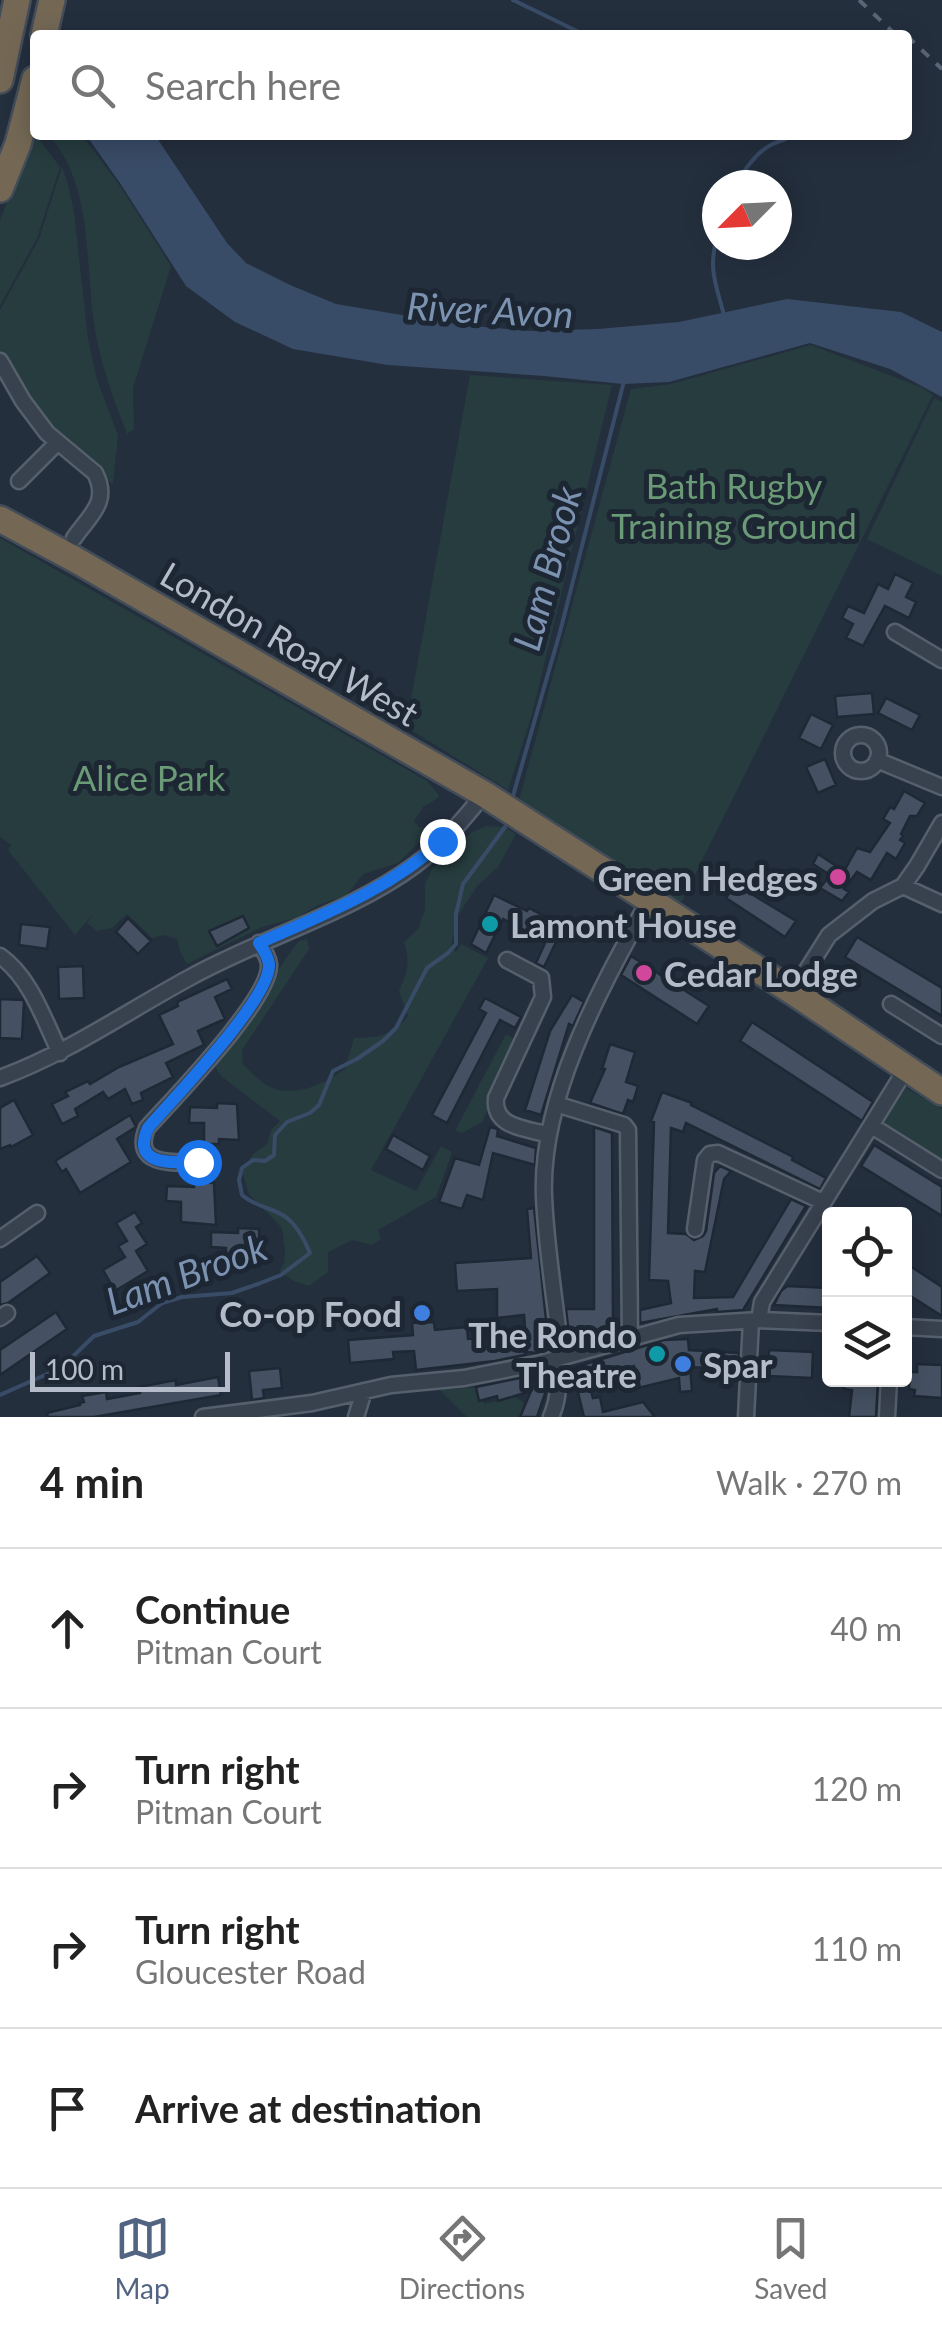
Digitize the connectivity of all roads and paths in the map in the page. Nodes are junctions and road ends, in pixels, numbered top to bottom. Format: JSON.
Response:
{"nodes":[{"id":1,"x":17,"y":0,"type":"edge"},
{"id":2,"x":52,"y":0,"type":"edge"},
{"id":3,"x":45,"y":30,"type":"edge"},
{"id":4,"x":0,"y":80,"type":"edge"},
{"id":5,"x":30,"y":98,"type":"edge"},
{"id":6,"x":0,"y":189,"type":"edge"},
{"id":7,"x":0,"y":361,"type":"edge"},
{"id":8,"x":58,"y":442,"type":"junction"},
{"id":9,"x":19,"y":481,"type":"dead end"},
{"id":10,"x":0,"y":519,"type":"edge"},
{"id":11,"x":68,"y":548,"type":"junction"},
{"id":12,"x":895,"y":632,"type":"dead end"},
{"id":13,"x":942,"y":660,"type":"edge"},
{"id":14,"x":877,"y":760,"type":"dead end"},
{"id":15,"x":942,"y":787,"type":"edge"},
{"id":16,"x":484,"y":794,"type":"junction"},
{"id":17,"x":942,"y":823,"type":"edge"},
{"id":18,"x":903,"y":886,"type":"junction"},
{"id":19,"x":649,"y":900,"type":"junction"},
{"id":20,"x":942,"y":904,"type":"edge"},
{"id":21,"x":259,"y":943,"type":"junction"},
{"id":22,"x":0,"y":956,"type":"edge"},
{"id":23,"x":507,"y":960,"type":"dead end"},
{"id":24,"x":792,"y":992,"type":"junction"},
{"id":25,"x":891,"y":1004,"type":"dead end"},
{"id":26,"x":942,"y":1036,"type":"edge"},
{"id":27,"x":60,"y":1052,"type":"junction"},
{"id":28,"x":906,"y":1069,"type":"junction"},
{"id":29,"x":0,"y":1078,"type":"edge"},
{"id":30,"x":942,"y":1092,"type":"edge"},
{"id":31,"x":556,"y":1104,"type":"junction"},
{"id":32,"x":872,"y":1126,"type":"junction"},
{"id":33,"x":549,"y":1135,"type":"junction"},
{"id":34,"x":207,"y":1162,"type":"dead end"},
{"id":35,"x":942,"y":1170,"type":"edge"},
{"id":36,"x":823,"y":1202,"type":"junction"},
{"id":37,"x":37,"y":1213,"type":"dead end"},
{"id":38,"x":695,"y":1229,"type":"dead end"},
{"id":39,"x":0,"y":1239,"type":"edge"},
{"id":40,"x":755,"y":1320,"type":"junction"},
{"id":41,"x":822,"y":1323,"type":"edge"},
{"id":42,"x":912,"y":1327,"type":"edge"},
{"id":43,"x":942,"y":1329,"type":"edge"},
{"id":44,"x":630,"y":1337,"type":"junction"},
{"id":45,"x":558,"y":1358,"type":"junction"},
{"id":46,"x":889,"y":1387,"type":"edge"},
{"id":47,"x":364,"y":1391,"type":"junction"},
{"id":48,"x":312,"y":1410,"type":"edge"},
{"id":49,"x":553,"y":1416,"type":"edge"},
{"id":50,"x":203,"y":1417,"type":"edge"},
{"id":51,"x":356,"y":1417,"type":"edge"},
{"id":52,"x":746,"y":1417,"type":"edge"},
{"id":53,"x":887,"y":1417,"type":"edge"}],
"edges":[{"from":1,"to":4,"type":"highway"},
{"from":2,"to":3,"type":"highway"},
{"from":5,"to":6,"type":"highway"},
{"from":7,"to":8,"type":"street"},
{"from":8,"to":9,"type":"street"},
{"from":8,"to":11,"type":"street"},
{"from":10,"to":11,"type":"highway","name":"London Road West"},
{"from":11,"to":16,"type":"highway","name":"London Road West"},
{"from":12,"to":13,"type":"street"},
{"from":14,"to":15,"type":"street"},
{"from":16,"to":19,"type":"highway","name":"London Road West"},
{"from":16,"to":21,"type":"street"},
{"from":17,"to":18,"type":"street"},
{"from":18,"to":20,"type":"street"},
{"from":18,"to":24,"type":"street"},
{"from":19,"to":24,"type":"highway","name":"London Road West"},
{"from":19,"to":31,"type":"street"},
{"from":21,"to":27,"type":"street"},
{"from":21,"to":34,"type":"street"},
{"from":22,"to":27,"type":"street"},
{"from":23,"to":33,"type":"street"},
{"from":24,"to":28,"type":"highway","name":"London Road West"},
{"from":25,"to":26,"type":"street"},
{"from":27,"to":29,"type":"street"},
{"from":28,"to":30,"type":"highway","name":"London Road West"},
{"from":28,"to":32,"type":"street"},
{"from":31,"to":33,"type":"street"},
{"from":31,"to":44,"type":"street"},
{"from":32,"to":35,"type":"street"},
{"from":32,"to":36,"type":"street"},
{"from":33,"to":45,"type":"street"},
{"from":36,"to":38,"type":"street"},
{"from":36,"to":40,"type":"street"},
{"from":37,"to":39,"type":"street"},
{"from":40,"to":41,"type":"street"},
{"from":40,"to":44,"type":"street"},
{"from":40,"to":52,"type":"street"},
{"from":42,"to":43,"type":"street"},
{"from":44,"to":45,"type":"street"},
{"from":45,"to":47,"type":"street"},
{"from":45,"to":49,"type":"street"},
{"from":46,"to":53,"type":"street"},
{"from":47,"to":48,"type":"street"},
{"from":47,"to":51,"type":"street"},
{"from":48,"to":50,"type":"street"}]}
